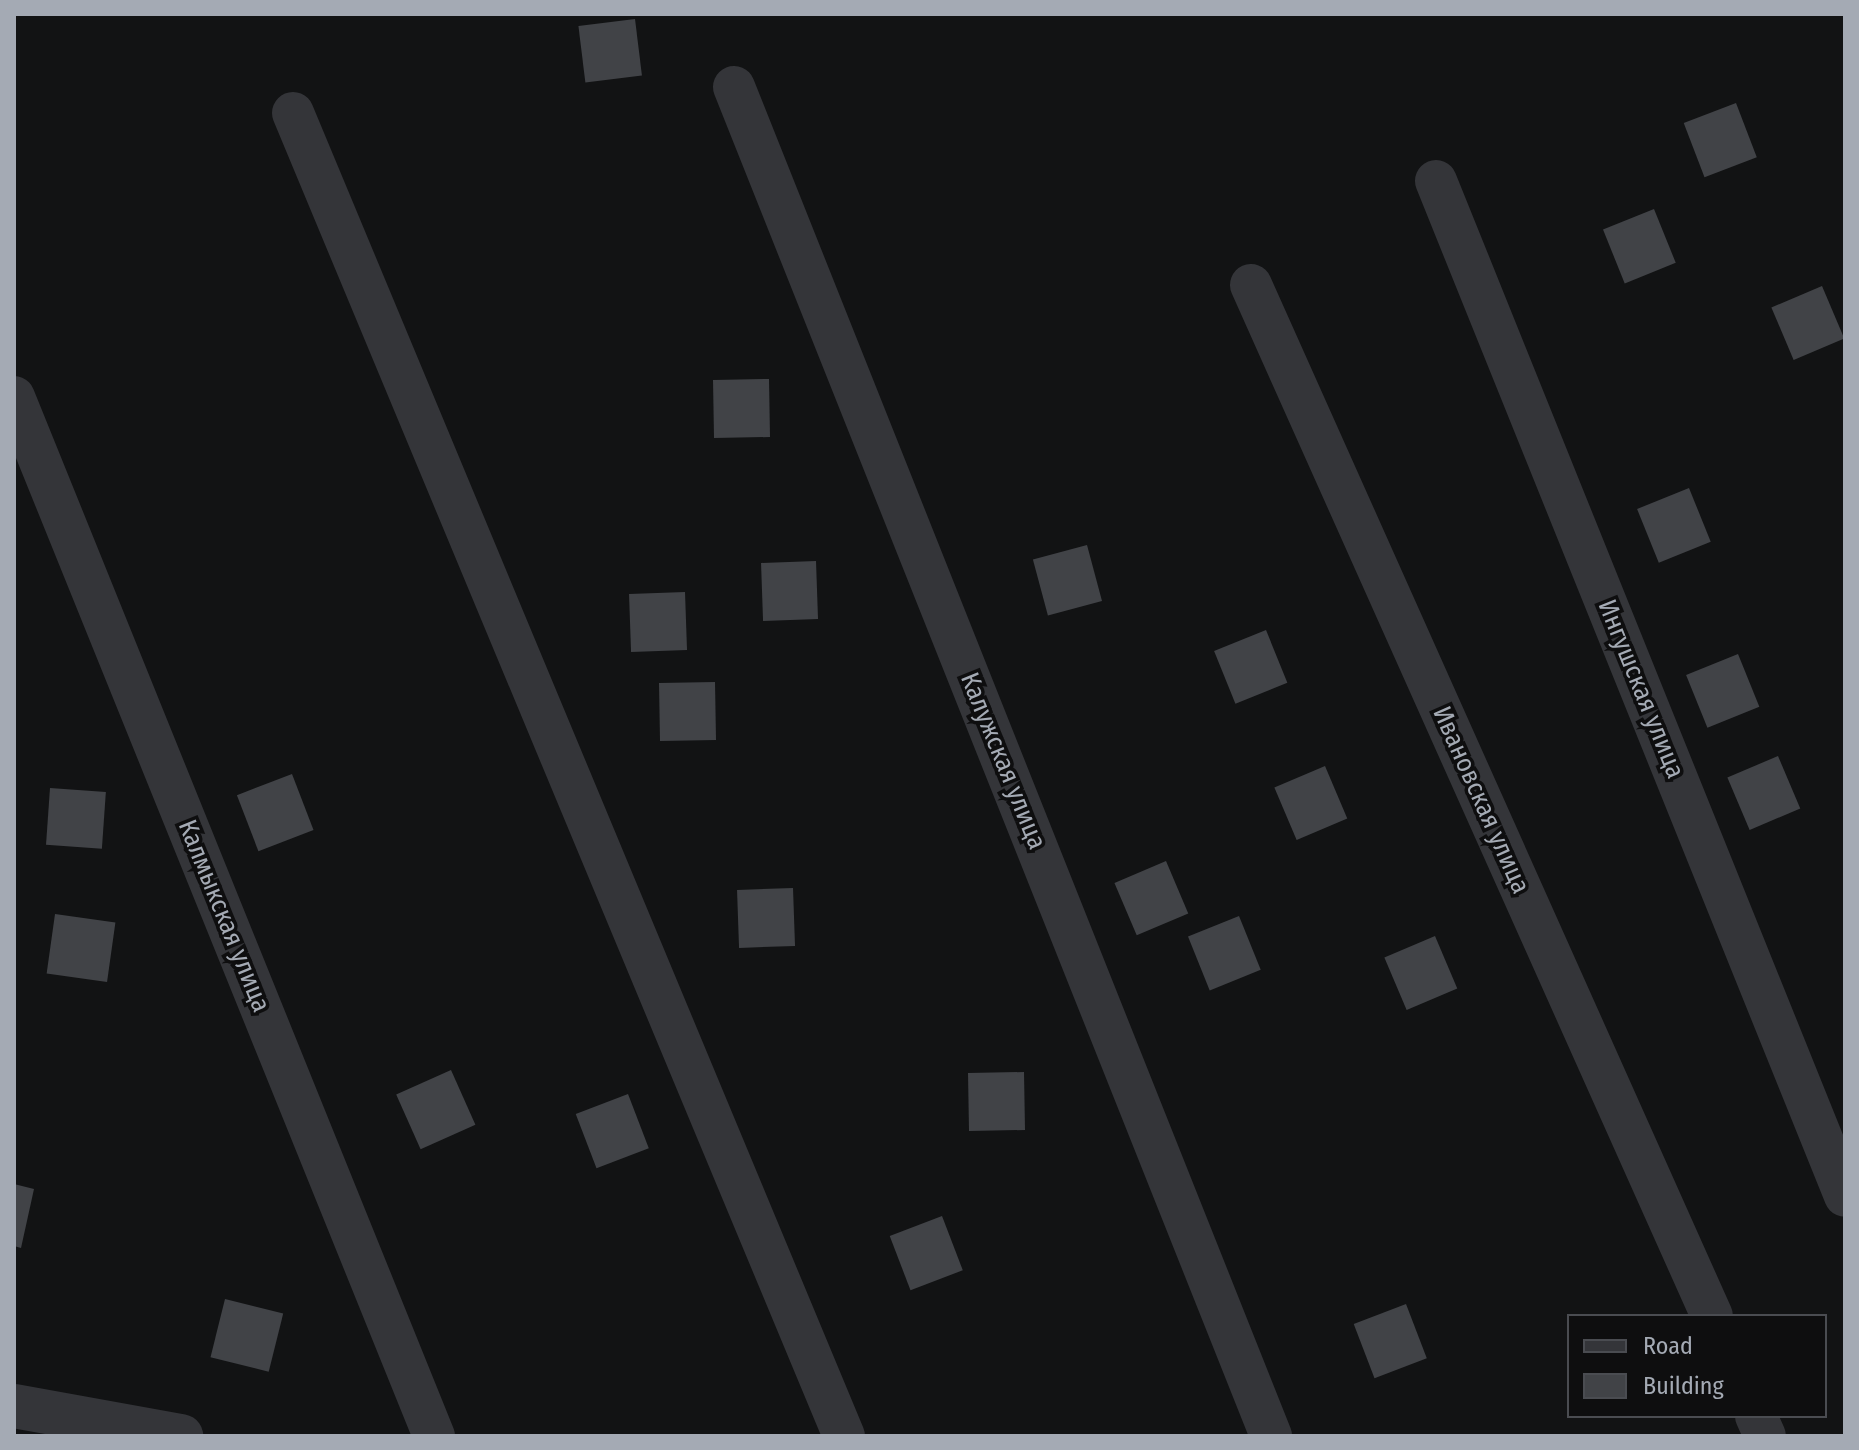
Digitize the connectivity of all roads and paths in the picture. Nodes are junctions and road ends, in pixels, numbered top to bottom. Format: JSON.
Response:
{"nodes":[{"id":1,"x":734,"y":87,"type":"dead end"},
{"id":2,"x":293,"y":113,"type":"dead end"},
{"id":3,"x":1436,"y":181,"type":"dead end"},
{"id":4,"x":1251,"y":285,"type":"dead end"},
{"id":5,"x":14,"y":397,"type":"edge"},
{"id":6,"x":1845,"y":1196,"type":"edge"},
{"id":7,"x":1711,"y":1314,"type":"edge"},
{"id":8,"x":14,"y":1406,"type":"edge"},
{"id":9,"x":181,"y":1436,"type":"edge"},
{"id":10,"x":434,"y":1436,"type":"edge"},
{"id":11,"x":844,"y":1436,"type":"edge"},
{"id":12,"x":1271,"y":1436,"type":"edge"}],
"edges":[{"from":1,"to":12,"type":"street","name":"Калужская улица"},
{"from":2,"to":11,"type":"street"},
{"from":3,"to":6,"type":"street","name":"Ингушская улица"},
{"from":4,"to":7,"type":"street","name":"Ивановская улица"},
{"from":5,"to":10,"type":"street","name":"Калмыкская улица"},
{"from":8,"to":9,"type":"street"}]}
